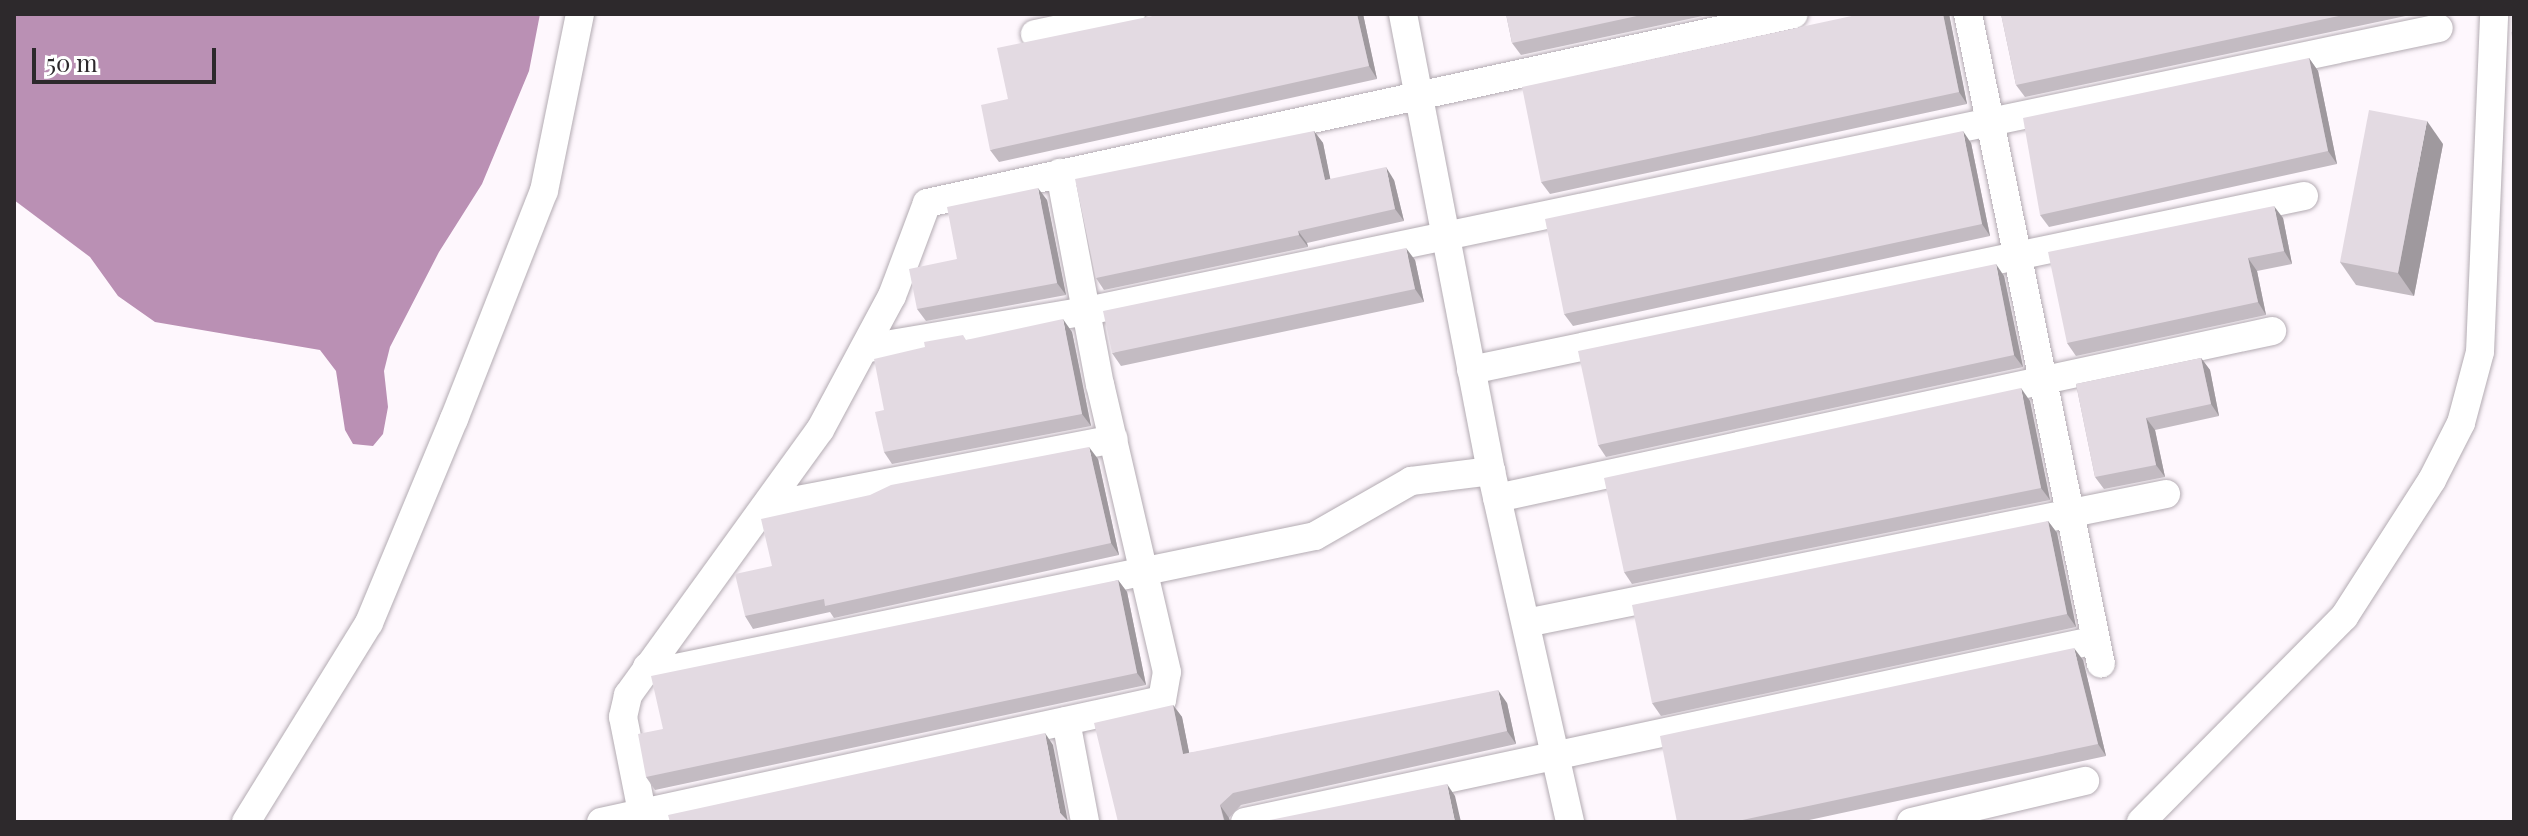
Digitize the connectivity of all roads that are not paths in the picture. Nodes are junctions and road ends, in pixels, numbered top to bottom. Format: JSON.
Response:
{"nodes":[{"id":1,"x":580,"y":14,"type":"edge"},
{"id":2,"x":1131,"y":14,"type":"edge"},
{"id":3,"x":1403,"y":14,"type":"edge"},
{"id":4,"x":1794,"y":14,"type":"edge"},
{"id":5,"x":1968,"y":14,"type":"edge"},
{"id":6,"x":2494,"y":14,"type":"edge"},
{"id":7,"x":2439,"y":28,"type":"dead end"},
{"id":8,"x":1035,"y":34,"type":"dead end"},
{"id":9,"x":1418,"y":96,"type":"junction"},
{"id":10,"x":2500,"y":108,"type":"edge"},
{"id":11,"x":1990,"y":122,"type":"junction"},
{"id":12,"x":1060,"y":173,"type":"junction"},
{"id":13,"x":2304,"y":196,"type":"dead end"},
{"id":14,"x":1446,"y":233,"type":"junction"},
{"id":15,"x":2017,"y":257,"type":"junction"},
{"id":16,"x":1087,"y":311,"type":"junction"},
{"id":17,"x":2272,"y":331,"type":"dead end"},
{"id":18,"x":868,"y":348,"type":"junction"},
{"id":19,"x":1471,"y":370,"type":"junction"},
{"id":20,"x":2043,"y":384,"type":"junction"},
{"id":21,"x":1114,"y":439,"type":"junction"},
{"id":22,"x":1494,"y":484,"type":"junction"},
{"id":23,"x":2166,"y":494,"type":"dead end"},
{"id":24,"x":766,"y":506,"type":"junction"},
{"id":25,"x":2067,"y":513,"type":"junction"},
{"id":26,"x":1142,"y":570,"type":"junction"},
{"id":27,"x":1526,"y":623,"type":"junction"},
{"id":28,"x":647,"y":667,"type":"junction"},
{"id":29,"x":1066,"y":721,"type":"junction"},
{"id":30,"x":1555,"y":754,"type":"junction"},
{"id":31,"x":2085,"y":781,"type":"dead end"},
{"id":32,"x":643,"y":817,"type":"edge"},
{"id":33,"x":246,"y":822,"type":"edge"},
{"id":34,"x":601,"y":822,"type":"edge"},
{"id":35,"x":1085,"y":822,"type":"edge"},
{"id":36,"x":1245,"y":822,"type":"edge"},
{"id":37,"x":1570,"y":822,"type":"edge"},
{"id":38,"x":1911,"y":822,"type":"edge"},
{"id":39,"x":2141,"y":822,"type":"edge"}],
"edges":[{"from":1,"to":33,"type":"street"},
{"from":2,"to":8,"type":"street"},
{"from":3,"to":9,"type":"street"},
{"from":4,"to":9,"type":"street"},
{"from":5,"to":11,"type":"street"},
{"from":6,"to":10,"type":"street"},
{"from":7,"to":11,"type":"street"},
{"from":9,"to":12,"type":"street"},
{"from":9,"to":14,"type":"street"},
{"from":10,"to":39,"type":"street"},
{"from":11,"to":14,"type":"street"},
{"from":11,"to":15,"type":"street"},
{"from":12,"to":16,"type":"street"},
{"from":12,"to":18,"type":"street"},
{"from":13,"to":15,"type":"street"},
{"from":14,"to":16,"type":"street"},
{"from":14,"to":19,"type":"street"},
{"from":15,"to":19,"type":"street"},
{"from":15,"to":20,"type":"street"},
{"from":16,"to":18,"type":"street"},
{"from":16,"to":21,"type":"street"},
{"from":17,"to":20,"type":"street"},
{"from":18,"to":24,"type":"street"},
{"from":19,"to":22,"type":"street"},
{"from":20,"to":22,"type":"street"},
{"from":20,"to":25,"type":"street"},
{"from":21,"to":24,"type":"street"},
{"from":21,"to":26,"type":"street"},
{"from":22,"to":26,"type":"street"},
{"from":22,"to":27,"type":"street"},
{"from":23,"to":25,"type":"street"},
{"from":24,"to":28,"type":"street"},
{"from":25,"to":27,"type":"street"},
{"from":25,"to":30,"type":"street"},
{"from":26,"to":28,"type":"street"},
{"from":26,"to":29,"type":"street"},
{"from":27,"to":30,"type":"street"},
{"from":28,"to":32,"type":"street"},
{"from":29,"to":32,"type":"street"},
{"from":29,"to":35,"type":"street"},
{"from":30,"to":36,"type":"street"},
{"from":30,"to":37,"type":"street"},
{"from":31,"to":38,"type":"street"},
{"from":32,"to":34,"type":"street"}]}
